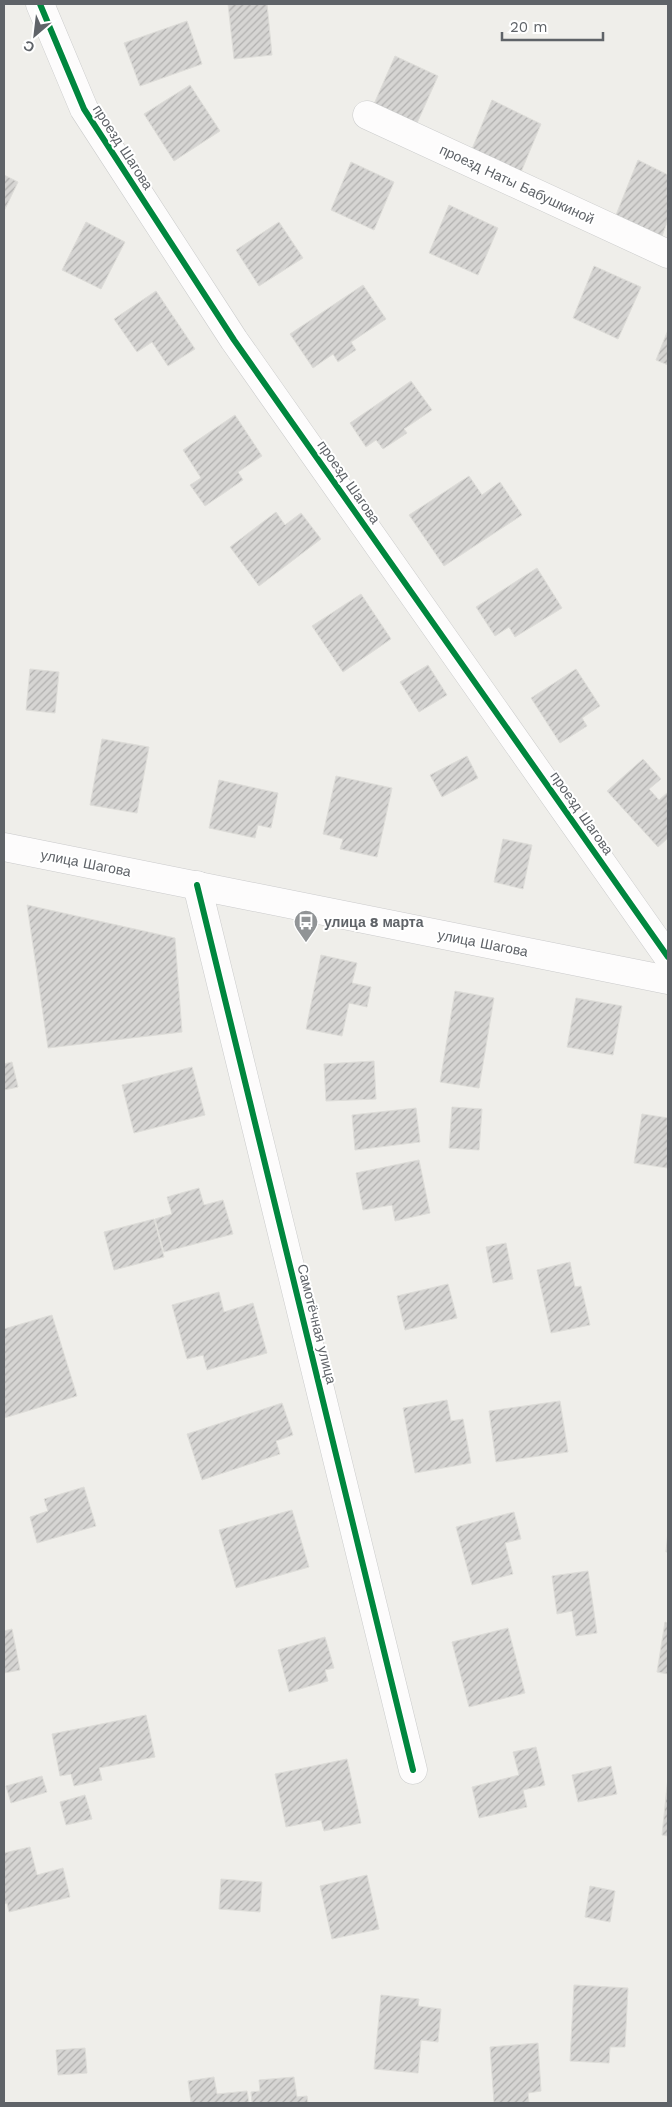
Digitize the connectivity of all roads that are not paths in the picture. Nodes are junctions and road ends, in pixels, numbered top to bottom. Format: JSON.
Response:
{"nodes":[{"id":1,"x":40,"y":4,"type":"edge"},
{"id":2,"x":367,"y":115,"type":"dead end"},
{"id":3,"x":668,"y":254,"type":"edge"},
{"id":4,"x":4,"y":847,"type":"edge"},
{"id":5,"x":197,"y":885,"type":"junction"},
{"id":6,"x":668,"y":957,"type":"edge"},
{"id":7,"x":668,"y":980,"type":"edge"},
{"id":8,"x":413,"y":1770,"type":"dead end"}],
"edges":[{"from":1,"to":6,"type":"street","name":"проезд Шагова"},
{"from":2,"to":3,"type":"street","name":"проезд Наты Бабушкиной"},
{"from":4,"to":5,"type":"street","name":"улица Шагова"},
{"from":5,"to":7,"type":"street","name":"улица Шагова"},
{"from":5,"to":8,"type":"street","name":"Самотёчная улица"}]}
